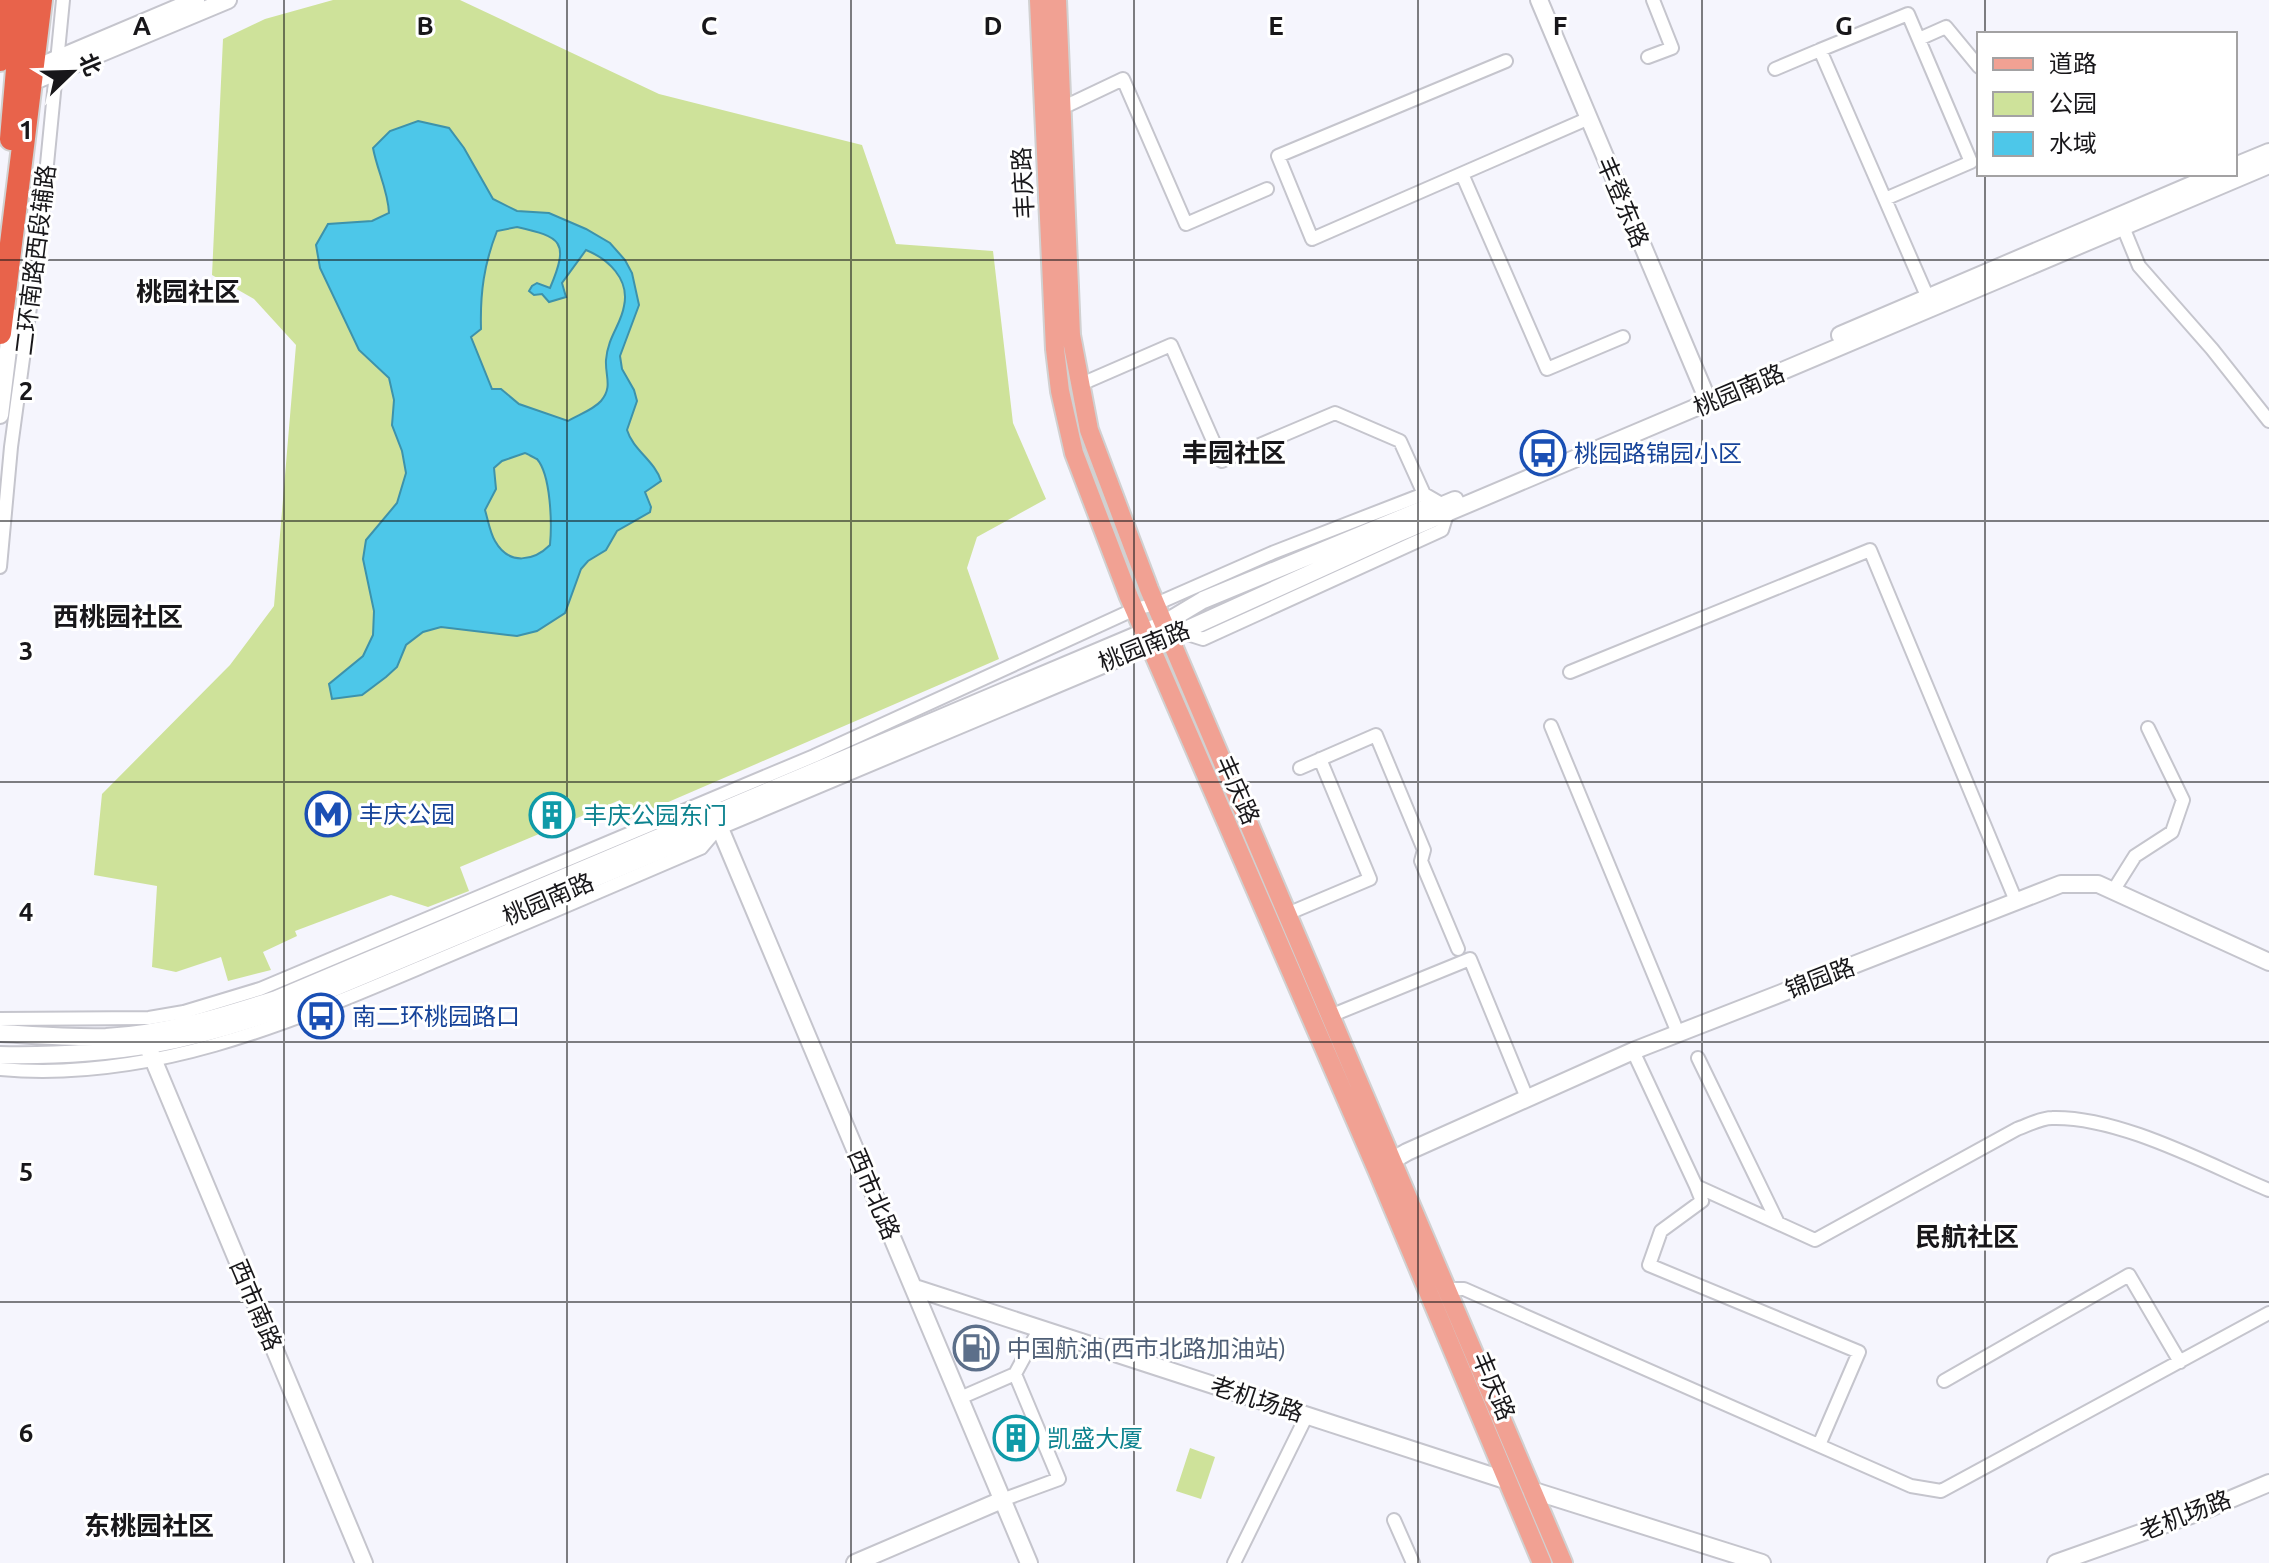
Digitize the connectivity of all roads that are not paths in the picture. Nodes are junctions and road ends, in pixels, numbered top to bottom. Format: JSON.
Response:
{"nodes":[{"id":1,"x":5,"y":0,"type":"edge"},
{"id":2,"x":23,"y":0,"type":"edge"},
{"id":3,"x":44,"y":0,"type":"edge"},
{"id":4,"x":63,"y":0,"type":"edge"},
{"id":5,"x":196,"y":0,"type":"edge"},
{"id":6,"x":228,"y":0,"type":"edge"},
{"id":7,"x":1039,"y":0,"type":"edge"},
{"id":8,"x":1057,"y":0,"type":"edge"},
{"id":9,"x":1539,"y":0,"type":"edge"},
{"id":10,"x":1653,"y":0,"type":"edge"},
{"id":11,"x":1919,"y":39,"type":"junction"},
{"id":12,"x":1820,"y":50,"type":"junction"},
{"id":13,"x":1648,"y":57,"type":"dead end"},
{"id":14,"x":0,"y":60,"type":"edge"},
{"id":15,"x":1506,"y":61,"type":"dead end"},
{"id":16,"x":1977,"y":65,"type":"edge"},
{"id":17,"x":48,"y":69,"type":"junction"},
{"id":18,"x":1775,"y":69,"type":"dead end"},
{"id":19,"x":1062,"y":108,"type":"junction"},
{"id":20,"x":1587,"y":119,"type":"junction"},
{"id":21,"x":2269,"y":152,"type":"edge"},
{"id":22,"x":2237,"y":165,"type":"edge"},
{"id":23,"x":2269,"y":165,"type":"edge"},
{"id":24,"x":1462,"y":174,"type":"junction"},
{"id":25,"x":2212,"y":176,"type":"edge"},
{"id":26,"x":1267,"y":189,"type":"dead end"},
{"id":27,"x":1885,"y":199,"type":"junction"},
{"id":28,"x":0,"y":223,"type":"edge"},
{"id":29,"x":2123,"y":227,"type":"junction"},
{"id":30,"x":1928,"y":298,"type":"junction"},
{"id":31,"x":0,"y":333,"type":"edge"},
{"id":32,"x":1623,"y":337,"type":"dead end"},
{"id":33,"x":1079,"y":385,"type":"junction"},
{"id":34,"x":1707,"y":398,"type":"junction"},
{"id":35,"x":0,"y":415,"type":"edge"},
{"id":36,"x":2269,"y":421,"type":"edge"},
{"id":37,"x":1424,"y":494,"type":"junction"},
{"id":38,"x":1445,"y":509,"type":"junction"},
{"id":39,"x":0,"y":567,"type":"edge"},
{"id":40,"x":1156,"y":604,"type":"junction"},
{"id":41,"x":1135,"y":609,"type":"junction"},
{"id":42,"x":1162,"y":634,"type":"junction"},
{"id":43,"x":1570,"y":672,"type":"dead end"},
{"id":44,"x":1551,"y":726,"type":"dead end"},
{"id":45,"x":2148,"y":728,"type":"dead end"},
{"id":46,"x":1320,"y":759,"type":"junction"},
{"id":47,"x":1300,"y":768,"type":"dead end"},
{"id":48,"x":719,"y":826,"type":"junction"},
{"id":49,"x":2113,"y":891,"type":"junction"},
{"id":50,"x":2016,"y":901,"type":"junction"},
{"id":51,"x":1287,"y":914,"type":"junction"},
{"id":52,"x":1458,"y":949,"type":"dead end"},
{"id":53,"x":2269,"y":962,"type":"edge"},
{"id":54,"x":1330,"y":1016,"type":"junction"},
{"id":55,"x":0,"y":1019,"type":"edge"},
{"id":56,"x":0,"y":1033,"type":"edge"},
{"id":57,"x":1678,"y":1033,"type":"junction"},
{"id":58,"x":1633,"y":1051,"type":"junction"},
{"id":59,"x":151,"y":1053,"type":"junction"},
{"id":60,"x":0,"y":1055,"type":"edge"},
{"id":61,"x":1698,"y":1058,"type":"dead end"},
{"id":62,"x":0,"y":1069,"type":"edge"},
{"id":63,"x":1527,"y":1098,"type":"junction"},
{"id":64,"x":1384,"y":1165,"type":"junction"},
{"id":65,"x":1696,"y":1186,"type":"junction"},
{"id":66,"x":2269,"y":1190,"type":"edge"},
{"id":67,"x":1778,"y":1223,"type":"junction"},
{"id":68,"x":915,"y":1288,"type":"junction"},
{"id":69,"x":1448,"y":1289,"type":"junction"},
{"id":70,"x":2269,"y":1313,"type":"edge"},
{"id":71,"x":1040,"y":1328,"type":"junction"},
{"id":72,"x":2180,"y":1362,"type":"junction"},
{"id":73,"x":1015,"y":1374,"type":"junction"},
{"id":74,"x":1944,"y":1381,"type":"dead end"},
{"id":75,"x":960,"y":1398,"type":"junction"},
{"id":76,"x":1307,"y":1415,"type":"junction"},
{"id":77,"x":1819,"y":1445,"type":"junction"},
{"id":78,"x":1508,"y":1481,"type":"junction"},
{"id":79,"x":2269,"y":1483,"type":"edge"},
{"id":80,"x":1531,"y":1490,"type":"junction"},
{"id":81,"x":1002,"y":1500,"type":"junction"},
{"id":82,"x":1394,"y":1520,"type":"dead end"},
{"id":83,"x":364,"y":1563,"type":"edge"},
{"id":84,"x":855,"y":1563,"type":"edge"},
{"id":85,"x":1029,"y":1563,"type":"edge"},
{"id":86,"x":1234,"y":1563,"type":"edge"},
{"id":87,"x":1413,"y":1563,"type":"edge"},
{"id":88,"x":1542,"y":1563,"type":"edge"},
{"id":89,"x":1563,"y":1563,"type":"edge"},
{"id":90,"x":1762,"y":1563,"type":"edge"},
{"id":91,"x":2056,"y":1563,"type":"edge"}],
"edges":[{"from":1,"to":14,"type":"highway"},
{"from":2,"to":28,"type":"highway"},
{"from":3,"to":17,"type":"main road"},
{"from":3,"to":31,"type":"highway"},
{"from":4,"to":17,"type":"street","name":"二环南路西段辅路"},
{"from":5,"to":17,"type":"main road"},
{"from":6,"to":17,"type":"main road"},
{"from":7,"to":41,"type":"main road","name":"丰庆路"},
{"from":8,"to":19,"type":"main road","name":"丰庆路"},
{"from":9,"to":20,"type":"main road","name":"丰登东路"},
{"from":10,"to":13,"type":"street"},
{"from":11,"to":12,"type":"street"},
{"from":11,"to":16,"type":"street"},
{"from":11,"to":27,"type":"street"},
{"from":12,"to":18,"type":"street"},
{"from":12,"to":27,"type":"street"},
{"from":15,"to":24,"type":"street"},
{"from":17,"to":35,"type":"main road"},
{"from":17,"to":39,"type":"street","name":"二环南路西段辅路"},
{"from":19,"to":26,"type":"street"},
{"from":19,"to":33,"type":"main road","name":"丰庆路"},
{"from":20,"to":24,"type":"street"},
{"from":20,"to":34,"type":"main road","name":"丰登东路"},
{"from":21,"to":22,"type":"main road"},
{"from":23,"to":29,"type":"main road","name":"桃园南路"},
{"from":24,"to":32,"type":"street"},
{"from":25,"to":30,"type":"main road","name":"桃园南路"},
{"from":27,"to":30,"type":"street"},
{"from":29,"to":34,"type":"main road","name":"桃园南路"},
{"from":29,"to":36,"type":"street"},
{"from":30,"to":34,"type":"main road","name":"桃园南路"},
{"from":33,"to":37,"type":"street"},
{"from":33,"to":40,"type":"main road","name":"丰庆路"},
{"from":34,"to":38,"type":"main road","name":"桃园南路"},
{"from":37,"to":38,"type":"street"},
{"from":37,"to":40,"type":"street"},
{"from":38,"to":42,"type":"main road","name":"桃园南路"},
{"from":38,"to":42,"type":"street"},
{"from":40,"to":41,"type":"street"},
{"from":40,"to":42,"type":"main road","name":"丰庆路"},
{"from":41,"to":42,"type":"main road","name":"丰庆路"},
{"from":41,"to":55,"type":"street"},
{"from":42,"to":48,"type":"main road","name":"桃园南路"},
{"from":42,"to":51,"type":"main road","name":"丰庆路"},
{"from":42,"to":56,"type":"main road","name":"桃园南路"},
{"from":42,"to":64,"type":"main road","name":"丰庆路"},
{"from":43,"to":50,"type":"street"},
{"from":44,"to":57,"type":"street"},
{"from":45,"to":49,"type":"street"},
{"from":46,"to":47,"type":"street"},
{"from":46,"to":51,"type":"street"},
{"from":46,"to":52,"type":"street"},
{"from":48,"to":59,"type":"main road","name":"桃园南路"},
{"from":48,"to":68,"type":"main road","name":"西市北路"},
{"from":49,"to":50,"type":"main road","name":"锦园路"},
{"from":49,"to":53,"type":"main road","name":"锦园路"},
{"from":50,"to":57,"type":"main road","name":"锦园路"},
{"from":51,"to":54,"type":"main road","name":"丰庆路"},
{"from":54,"to":63,"type":"street"},
{"from":54,"to":64,"type":"main road","name":"丰庆路"},
{"from":57,"to":58,"type":"main road","name":"锦园路"},
{"from":58,"to":63,"type":"main road","name":"锦园路"},
{"from":58,"to":65,"type":"street"},
{"from":59,"to":60,"type":"main road","name":"桃园南路"},
{"from":59,"to":62,"type":"street"},
{"from":59,"to":83,"type":"main road","name":"西市南路"},
{"from":61,"to":67,"type":"street"},
{"from":63,"to":64,"type":"main road","name":"锦园路"},
{"from":64,"to":69,"type":"main road","name":"丰庆路"},
{"from":64,"to":78,"type":"main road","name":"丰庆路"},
{"from":65,"to":67,"type":"street"},
{"from":65,"to":77,"type":"street"},
{"from":66,"to":67,"type":"street"},
{"from":68,"to":71,"type":"main road","name":"老机场路"},
{"from":68,"to":75,"type":"main road","name":"西市北路"},
{"from":69,"to":77,"type":"street"},
{"from":69,"to":80,"type":"main road","name":"丰庆路"},
{"from":70,"to":72,"type":"street"},
{"from":71,"to":73,"type":"street"},
{"from":71,"to":76,"type":"main road","name":"老机场路"},
{"from":72,"to":74,"type":"street"},
{"from":72,"to":77,"type":"street"},
{"from":73,"to":75,"type":"street"},
{"from":73,"to":81,"type":"street"},
{"from":75,"to":81,"type":"main road","name":"西市北路"},
{"from":76,"to":78,"type":"main road","name":"老机场路"},
{"from":76,"to":86,"type":"street"},
{"from":78,"to":88,"type":"main road","name":"丰庆路"},
{"from":79,"to":91,"type":"main road","name":"老机场路"},
{"from":80,"to":89,"type":"main road","name":"丰庆路"},
{"from":80,"to":90,"type":"main road"},
{"from":81,"to":84,"type":"main road"},
{"from":81,"to":85,"type":"main road","name":"西市北路"},
{"from":82,"to":87,"type":"street"}]}
